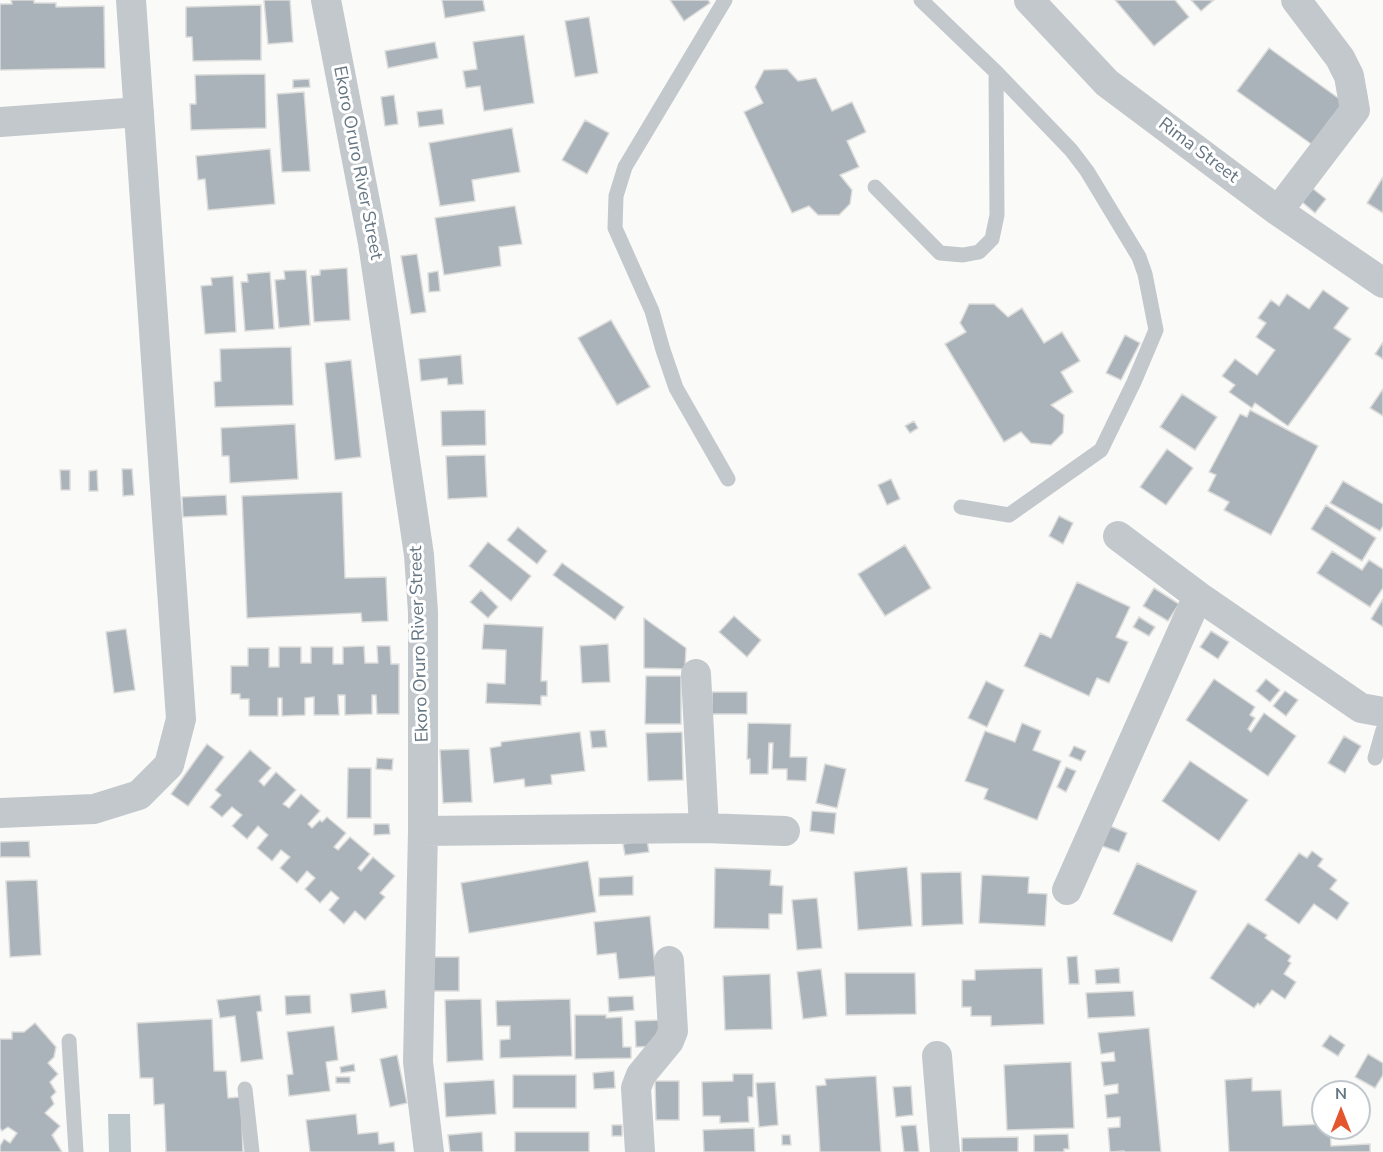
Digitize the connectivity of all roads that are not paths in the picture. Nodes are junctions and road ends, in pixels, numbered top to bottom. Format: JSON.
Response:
{"nodes":[{"id":1,"x":131,"y":0,"type":"edge"},
{"id":2,"x":326,"y":0,"type":"edge"},
{"id":3,"x":725,"y":0,"type":"edge"},
{"id":4,"x":921,"y":0,"type":"edge"},
{"id":5,"x":1029,"y":0,"type":"edge"},
{"id":6,"x":1296,"y":0,"type":"edge"},
{"id":7,"x":996,"y":72,"type":"junction"},
{"id":8,"x":139,"y":112,"type":"junction"},
{"id":9,"x":0,"y":122,"type":"edge"},
{"id":10,"x":875,"y":187,"type":"dead end"},
{"id":11,"x":1278,"y":210,"type":"junction"},
{"id":12,"x":1383,"y":284,"type":"edge"},
{"id":13,"x":728,"y":479,"type":"dead end"},
{"id":14,"x":961,"y":507,"type":"dead end"},
{"id":15,"x":1118,"y":536,"type":"dead end"},
{"id":16,"x":1198,"y":596,"type":"junction"},
{"id":17,"x":696,"y":674,"type":"dead end"},
{"id":18,"x":1383,"y":712,"type":"edge"},
{"id":19,"x":1383,"y":730,"type":"edge"},
{"id":20,"x":1375,"y":758,"type":"dead end"},
{"id":21,"x":0,"y":813,"type":"edge"},
{"id":22,"x":704,"y":828,"type":"junction"},
{"id":23,"x":423,"y":831,"type":"junction"},
{"id":24,"x":785,"y":831,"type":"dead end"},
{"id":25,"x":1067,"y":890,"type":"dead end"},
{"id":26,"x":669,"y":961,"type":"dead end"},
{"id":27,"x":69,"y":1041,"type":"dead end"},
{"id":28,"x":937,"y":1056,"type":"dead end"},
{"id":29,"x":245,"y":1089,"type":"dead end"},
{"id":30,"x":76,"y":1152,"type":"edge"},
{"id":31,"x":252,"y":1152,"type":"edge"},
{"id":32,"x":429,"y":1152,"type":"edge"},
{"id":33,"x":640,"y":1152,"type":"edge"},
{"id":34,"x":945,"y":1152,"type":"edge"}],
"edges":[{"from":1,"to":8,"type":"street"},
{"from":2,"to":23,"type":"street","name":"Ekoro Oruro River Street"},
{"from":3,"to":13,"type":"lane"},
{"from":4,"to":7,"type":"lane"},
{"from":5,"to":11,"type":"street","name":"Rima Street"},
{"from":6,"to":11,"type":"street"},
{"from":7,"to":10,"type":"lane"},
{"from":7,"to":14,"type":"lane"},
{"from":8,"to":9,"type":"street"},
{"from":8,"to":21,"type":"street"},
{"from":11,"to":12,"type":"street","name":"Rima Street"},
{"from":15,"to":16,"type":"street"},
{"from":16,"to":18,"type":"street"},
{"from":16,"to":25,"type":"street"},
{"from":17,"to":22,"type":"street"},
{"from":19,"to":20,"type":"lane"},
{"from":22,"to":23,"type":"street"},
{"from":22,"to":24,"type":"street"},
{"from":23,"to":32,"type":"street","name":"Ekoro Oruro River Street"},
{"from":26,"to":33,"type":"street"},
{"from":27,"to":30,"type":"lane"},
{"from":28,"to":34,"type":"street"},
{"from":29,"to":31,"type":"lane"}]}
